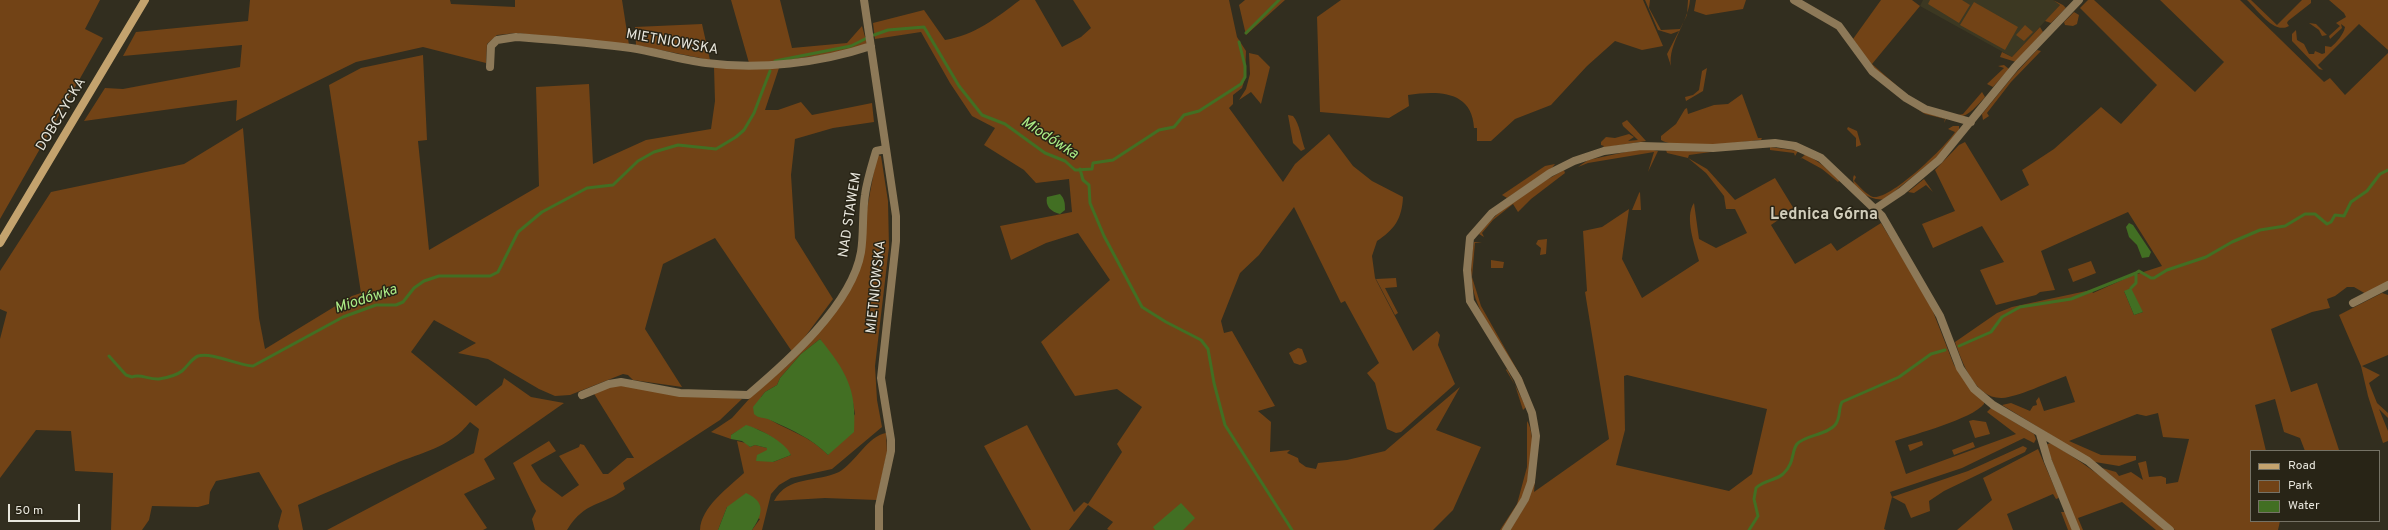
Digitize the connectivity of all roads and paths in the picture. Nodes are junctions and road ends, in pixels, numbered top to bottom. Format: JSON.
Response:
{"nodes":[{"id":1,"x":145,"y":0,"type":"edge"},
{"id":2,"x":864,"y":0,"type":"edge"},
{"id":3,"x":1794,"y":0,"type":"edge"},
{"id":4,"x":2079,"y":0,"type":"edge"},
{"id":5,"x":871,"y":46,"type":"junction"},
{"id":6,"x":490,"y":67,"type":"dead end"},
{"id":7,"x":1970,"y":122,"type":"junction"},
{"id":8,"x":886,"y":149,"type":"junction"},
{"id":9,"x":1875,"y":209,"type":"junction"},
{"id":10,"x":0,"y":243,"type":"edge"},
{"id":11,"x":2388,"y":285,"type":"edge"},
{"id":12,"x":2353,"y":302,"type":"dead end"},
{"id":13,"x":582,"y":395,"type":"dead end"},
{"id":14,"x":2040,"y":434,"type":"junction"},
{"id":15,"x":879,"y":530,"type":"edge"},
{"id":16,"x":1506,"y":530,"type":"edge"},
{"id":17,"x":2076,"y":530,"type":"edge"},
{"id":18,"x":2170,"y":530,"type":"edge"}],
"edges":[{"from":1,"to":10,"type":"main road","name":"DOBCZYCKA"},
{"from":2,"to":5,"type":"street","name":"MIETNIOWSKA"},
{"from":3,"to":7,"type":"street"},
{"from":4,"to":7,"type":"street"},
{"from":5,"to":6,"type":"street","name":"MIETNIOWSKA"},
{"from":5,"to":8,"type":"street","name":"MIETNIOWSKA"},
{"from":7,"to":9,"type":"street"},
{"from":8,"to":13,"type":"street","name":"NAD STAWEM"},
{"from":8,"to":15,"type":"street","name":"MIETNIOWSKA"},
{"from":9,"to":14,"type":"street"},
{"from":9,"to":16,"type":"street"},
{"from":11,"to":12,"type":"street"},
{"from":14,"to":17,"type":"street"},
{"from":14,"to":18,"type":"street"}]}
